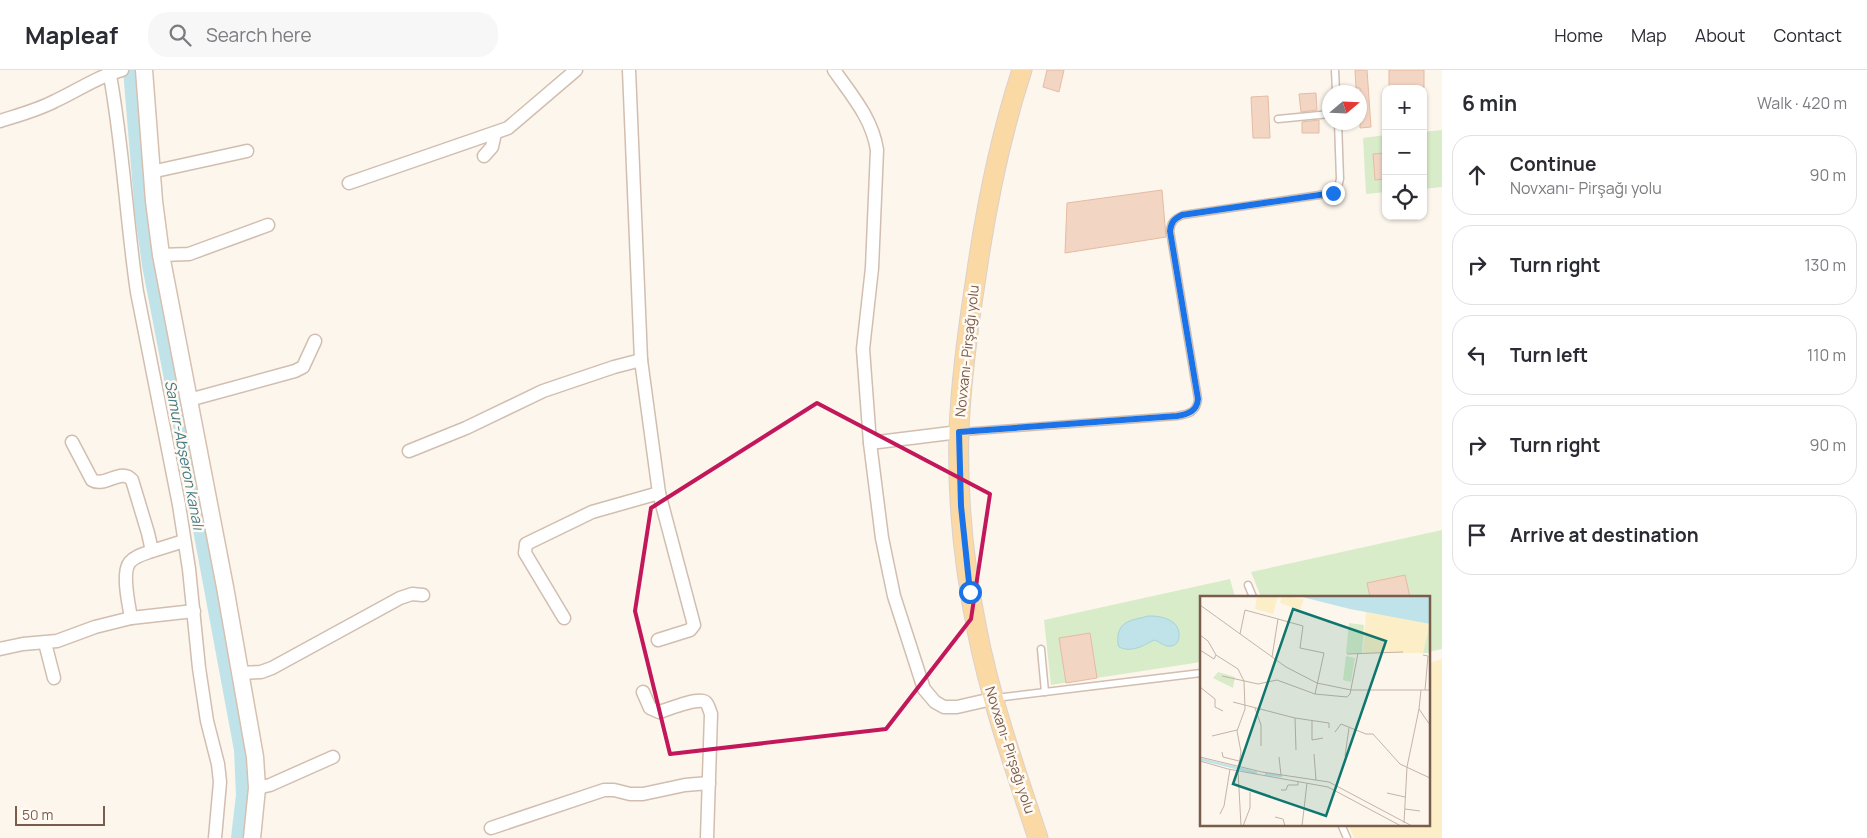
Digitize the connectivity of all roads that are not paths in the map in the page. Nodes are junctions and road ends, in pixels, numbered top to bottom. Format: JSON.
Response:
{"nodes":[{"id":1,"x":144,"y":70,"type":"edge"},
{"id":2,"x":576,"y":70,"type":"edge"},
{"id":3,"x":629,"y":70,"type":"edge"},
{"id":4,"x":834,"y":70,"type":"edge"},
{"id":5,"x":1022,"y":70,"type":"edge"},
{"id":6,"x":1335,"y":70,"type":"edge"},
{"id":7,"x":114,"y":71,"type":"edge"},
{"id":8,"x":1336,"y":85,"type":"edge"},
{"id":9,"x":1322,"y":115,"type":"edge"},
{"id":10,"x":1278,"y":119,"type":"dead end"},
{"id":11,"x":0,"y":121,"type":"edge"},
{"id":12,"x":1338,"y":130,"type":"edge"},
{"id":13,"x":495,"y":133,"type":"junction"},
{"id":14,"x":247,"y":151,"type":"dead end"},
{"id":15,"x":484,"y":156,"type":"dead end"},
{"id":16,"x":151,"y":172,"type":"junction"},
{"id":17,"x":349,"y":183,"type":"dead end"},
{"id":18,"x":268,"y":225,"type":"dead end"},
{"id":19,"x":161,"y":255,"type":"junction"},
{"id":20,"x":315,"y":341,"type":"dead end"},
{"id":21,"x":641,"y":360,"type":"junction"},
{"id":22,"x":188,"y":400,"type":"junction"},
{"id":23,"x":959,"y":432,"type":"junction"},
{"id":24,"x":72,"y":442,"type":"dead end"},
{"id":25,"x":870,"y":444,"type":"junction"},
{"id":26,"x":409,"y":451,"type":"dead end"},
{"id":27,"x":659,"y":493,"type":"junction"},
{"id":28,"x":184,"y":541,"type":"junction"},
{"id":29,"x":152,"y":551,"type":"junction"},
{"id":30,"x":1248,"y":585,"type":"dead end"},
{"id":31,"x":423,"y":595,"type":"dead end"},
{"id":32,"x":1253,"y":596,"type":"edge"},
{"id":33,"x":194,"y":611,"type":"junction"},
{"id":34,"x":131,"y":618,"type":"junction"},
{"id":35,"x":564,"y":618,"type":"dead end"},
{"id":36,"x":658,"y":640,"type":"dead end"},
{"id":37,"x":45,"y":644,"type":"junction"},
{"id":38,"x":1041,"y":648,"type":"dead end"},
{"id":39,"x":0,"y":649,"type":"edge"},
{"id":40,"x":240,"y":673,"type":"junction"},
{"id":41,"x":1200,"y":673,"type":"edge"},
{"id":42,"x":54,"y":678,"type":"dead end"},
{"id":43,"x":642,"y":692,"type":"dead end"},
{"id":44,"x":1046,"y":692,"type":"junction"},
{"id":45,"x":992,"y":699,"type":"junction"},
{"id":46,"x":333,"y":757,"type":"dead end"},
{"id":47,"x":708,"y":783,"type":"junction"},
{"id":48,"x":257,"y":788,"type":"junction"},
{"id":49,"x":1343,"y":826,"type":"edge"},
{"id":50,"x":491,"y":828,"type":"dead end"},
{"id":51,"x":215,"y":838,"type":"edge"},
{"id":52,"x":252,"y":838,"type":"edge"},
{"id":53,"x":708,"y":838,"type":"edge"},
{"id":54,"x":1038,"y":838,"type":"edge"},
{"id":55,"x":1347,"y":838,"type":"edge"}],
"edges":[{"from":1,"to":16,"type":"street"},
{"from":2,"to":13,"type":"street"},
{"from":3,"to":21,"type":"street"},
{"from":4,"to":25,"type":"street"},
{"from":5,"to":23,"type":"main road","name":"Novxanı- Pirşağı yolu"},
{"from":6,"to":8,"type":"lane"},
{"from":7,"to":11,"type":"street"},
{"from":7,"to":28,"type":"street"},
{"from":9,"to":10,"type":"lane"},
{"from":12,"to":23,"type":"lane"},
{"from":13,"to":15,"type":"street"},
{"from":13,"to":17,"type":"street"},
{"from":14,"to":16,"type":"street"},
{"from":16,"to":19,"type":"street"},
{"from":18,"to":19,"type":"street"},
{"from":19,"to":22,"type":"street"},
{"from":20,"to":22,"type":"street"},
{"from":21,"to":26,"type":"street"},
{"from":21,"to":27,"type":"street"},
{"from":22,"to":40,"type":"street"},
{"from":23,"to":25,"type":"street"},
{"from":23,"to":45,"type":"main road","name":"Novxanı- Pirşağı yolu"},
{"from":24,"to":29,"type":"street"},
{"from":25,"to":45,"type":"street"},
{"from":27,"to":35,"type":"street"},
{"from":27,"to":36,"type":"street"},
{"from":28,"to":29,"type":"street"},
{"from":28,"to":33,"type":"street"},
{"from":29,"to":34,"type":"street"},
{"from":30,"to":32,"type":"lane"},
{"from":31,"to":40,"type":"street"},
{"from":33,"to":34,"type":"street"},
{"from":33,"to":51,"type":"street"},
{"from":34,"to":37,"type":"street"},
{"from":37,"to":39,"type":"street"},
{"from":37,"to":42,"type":"street"},
{"from":38,"to":44,"type":"lane"},
{"from":40,"to":48,"type":"street"},
{"from":41,"to":44,"type":"lane"},
{"from":43,"to":47,"type":"street"},
{"from":44,"to":45,"type":"lane"},
{"from":45,"to":54,"type":"main road","name":"Novxanı- Pirşağı yolu"},
{"from":46,"to":48,"type":"street"},
{"from":47,"to":50,"type":"street"},
{"from":47,"to":53,"type":"street"},
{"from":48,"to":52,"type":"street"},
{"from":49,"to":55,"type":"lane"}]}
